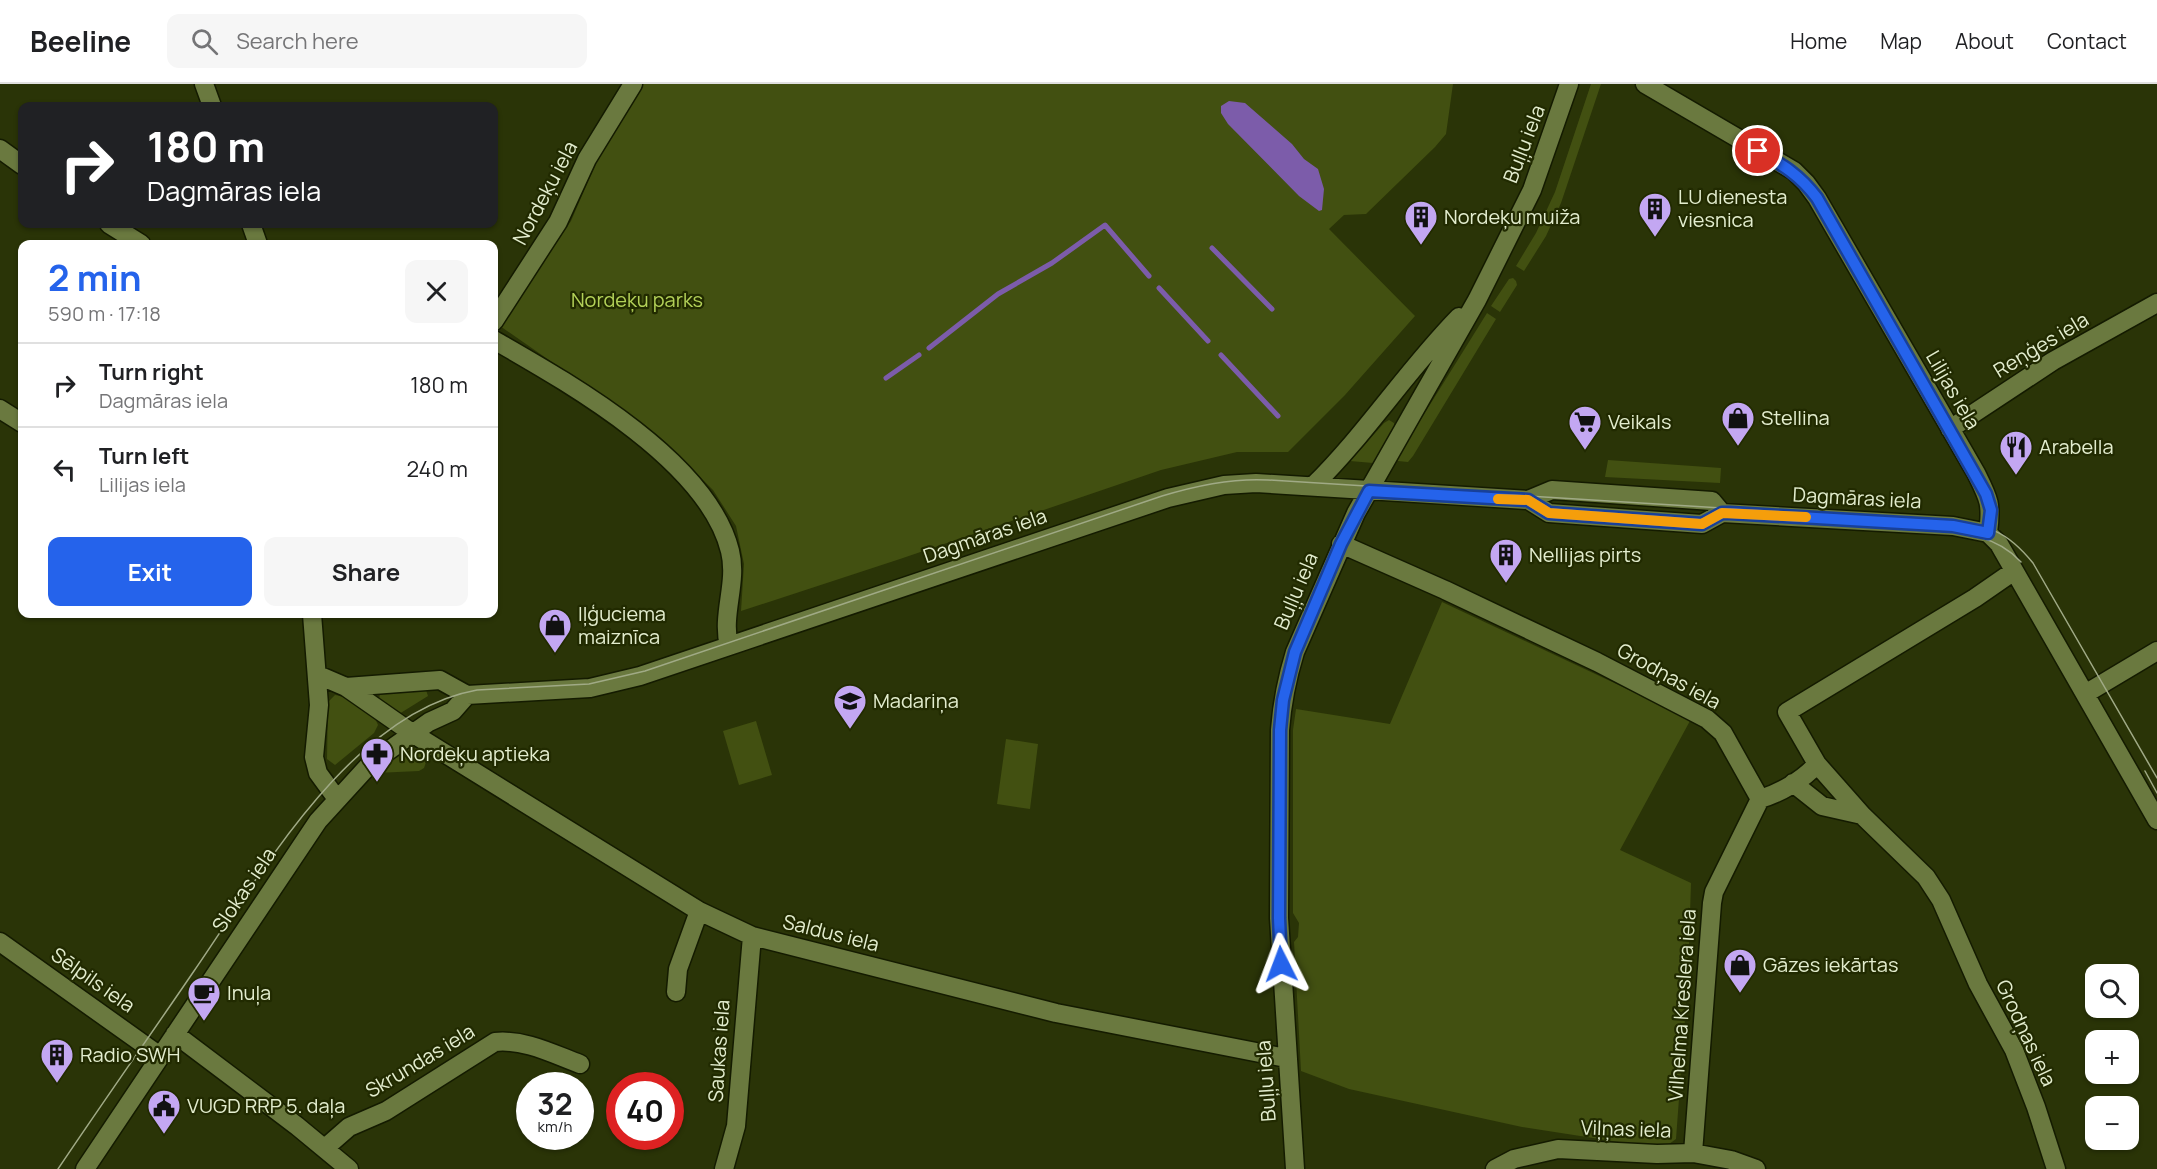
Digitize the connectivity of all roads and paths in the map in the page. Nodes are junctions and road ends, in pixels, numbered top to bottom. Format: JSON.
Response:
{"nodes":[{"id":1,"x":204,"y":84,"type":"edge"},
{"id":2,"x":633,"y":84,"type":"edge"},
{"id":3,"x":1569,"y":84,"type":"edge"},
{"id":4,"x":1644,"y":84,"type":"edge"},
{"id":5,"x":211,"y":102,"type":"edge"},
{"id":6,"x":0,"y":149,"type":"edge"},
{"id":7,"x":18,"y":162,"type":"edge"},
{"id":8,"x":115,"y":228,"type":"edge"},
{"id":9,"x":135,"y":240,"type":"edge"},
{"id":10,"x":1477,"y":300,"type":"junction"},
{"id":11,"x":2157,"y":303,"type":"edge"},
{"id":12,"x":498,"y":315,"type":"edge"},
{"id":13,"x":498,"y":342,"type":"edge"},
{"id":14,"x":0,"y":409,"type":"edge"},
{"id":15,"x":18,"y":420,"type":"edge"},
{"id":16,"x":1950,"y":429,"type":"junction"},
{"id":17,"x":1313,"y":486,"type":"junction"},
{"id":18,"x":1369,"y":491,"type":"junction"},
{"id":19,"x":1988,"y":533,"type":"junction"},
{"id":20,"x":1341,"y":544,"type":"junction"},
{"id":21,"x":2014,"y":571,"type":"junction"},
{"id":22,"x":312,"y":618,"type":"edge"},
{"id":23,"x":729,"y":646,"type":"junction"},
{"id":24,"x":2157,"y":651,"type":"edge"},
{"id":25,"x":318,"y":675,"type":"junction"},
{"id":26,"x":346,"y":687,"type":"junction"},
{"id":27,"x":2085,"y":694,"type":"junction"},
{"id":28,"x":467,"y":695,"type":"junction"},
{"id":29,"x":412,"y":733,"type":"junction"},
{"id":30,"x":1817,"y":764,"type":"junction"},
{"id":31,"x":1793,"y":783,"type":"junction"},
{"id":32,"x":337,"y":799,"type":"junction"},
{"id":33,"x":1760,"y":799,"type":"junction"},
{"id":34,"x":1862,"y":814,"type":"junction"},
{"id":35,"x":2157,"y":820,"type":"edge"},
{"id":36,"x":699,"y":911,"type":"junction"},
{"id":37,"x":752,"y":936,"type":"junction"},
{"id":38,"x":0,"y":942,"type":"edge"},
{"id":39,"x":676,"y":992,"type":"dead end"},
{"id":40,"x":175,"y":1034,"type":"junction"},
{"id":41,"x":160,"y":1056,"type":"junction"},
{"id":42,"x":1286,"y":1058,"type":"junction"},
{"id":43,"x":580,"y":1064,"type":"dead end"},
{"id":44,"x":325,"y":1148,"type":"junction"},
{"id":45,"x":1694,"y":1153,"type":"junction"},
{"id":46,"x":86,"y":1169,"type":"edge"},
{"id":47,"x":349,"y":1169,"type":"edge"},
{"id":48,"x":724,"y":1169,"type":"edge"},
{"id":49,"x":1294,"y":1169,"type":"edge"},
{"id":50,"x":1495,"y":1169,"type":"edge"},
{"id":51,"x":1756,"y":1169,"type":"edge"},
{"id":52,"x":2056,"y":1169,"type":"edge"}],
"edges":[{"from":1,"to":5,"type":"street"},
{"from":2,"to":12,"type":"street","name":"Nordeķu iela"},
{"from":3,"to":10,"type":"street","name":"Buļļu iela"},
{"from":4,"to":16,"type":"street","name":"Lilijas iela"},
{"from":6,"to":7,"type":"street"},
{"from":8,"to":9,"type":"street"},
{"from":10,"to":17,"type":"street"},
{"from":10,"to":18,"type":"street","name":"Buļļu iela"},
{"from":11,"to":16,"type":"street","name":"Reņģes iela"},
{"from":13,"to":23,"type":"street"},
{"from":14,"to":15,"type":"street"},
{"from":16,"to":19,"type":"street","name":"Lilijas iela"},
{"from":17,"to":18,"type":"street","name":"Dagmāras iela"},
{"from":17,"to":23,"type":"street","name":"Dagmāras iela"},
{"from":18,"to":19,"type":"street","name":"Dagmāras iela"},
{"from":18,"to":20,"type":"street","name":"Buļļu iela"},
{"from":19,"to":21,"type":"street"},
{"from":20,"to":33,"type":"street","name":"Grodņas iela"},
{"from":20,"to":42,"type":"street","name":"Buļļu iela"},
{"from":21,"to":27,"type":"street"},
{"from":21,"to":30,"type":"street","name":"Grodņas iela"},
{"from":22,"to":25,"type":"street"},
{"from":23,"to":28,"type":"street","name":"Dagmāras iela"},
{"from":24,"to":27,"type":"street"},
{"from":25,"to":26,"type":"street"},
{"from":25,"to":32,"type":"street"},
{"from":26,"to":28,"type":"street"},
{"from":26,"to":29,"type":"street","name":"Saldus iela"},
{"from":27,"to":35,"type":"street"},
{"from":28,"to":29,"type":"street"},
{"from":29,"to":32,"type":"street"},
{"from":29,"to":36,"type":"street","name":"Saldus iela"},
{"from":30,"to":31,"type":"street"},
{"from":30,"to":34,"type":"street","name":"Grodņas iela"},
{"from":31,"to":33,"type":"street"},
{"from":31,"to":34,"type":"street"},
{"from":32,"to":40,"type":"street","name":"Slokas iela"},
{"from":33,"to":45,"type":"street","name":"Vilhelma Kreslera iela"},
{"from":34,"to":52,"type":"street","name":"Grodņas iela"},
{"from":36,"to":37,"type":"street","name":"Saldus iela"},
{"from":36,"to":39,"type":"street"},
{"from":37,"to":42,"type":"street","name":"Saldus iela"},
{"from":37,"to":48,"type":"street","name":"Saukas iela"},
{"from":38,"to":41,"type":"street","name":"Sēlpils iela"},
{"from":40,"to":41,"type":"street","name":"Slokas iela"},
{"from":40,"to":44,"type":"street"},
{"from":41,"to":46,"type":"street","name":"Slokas iela"},
{"from":42,"to":49,"type":"street","name":"Buļļu iela"},
{"from":43,"to":44,"type":"street","name":"Skrundas iela"},
{"from":44,"to":47,"type":"street"},
{"from":45,"to":50,"type":"street","name":"Viļņas iela"},
{"from":45,"to":51,"type":"street","name":"Viļņas iela"}]}
